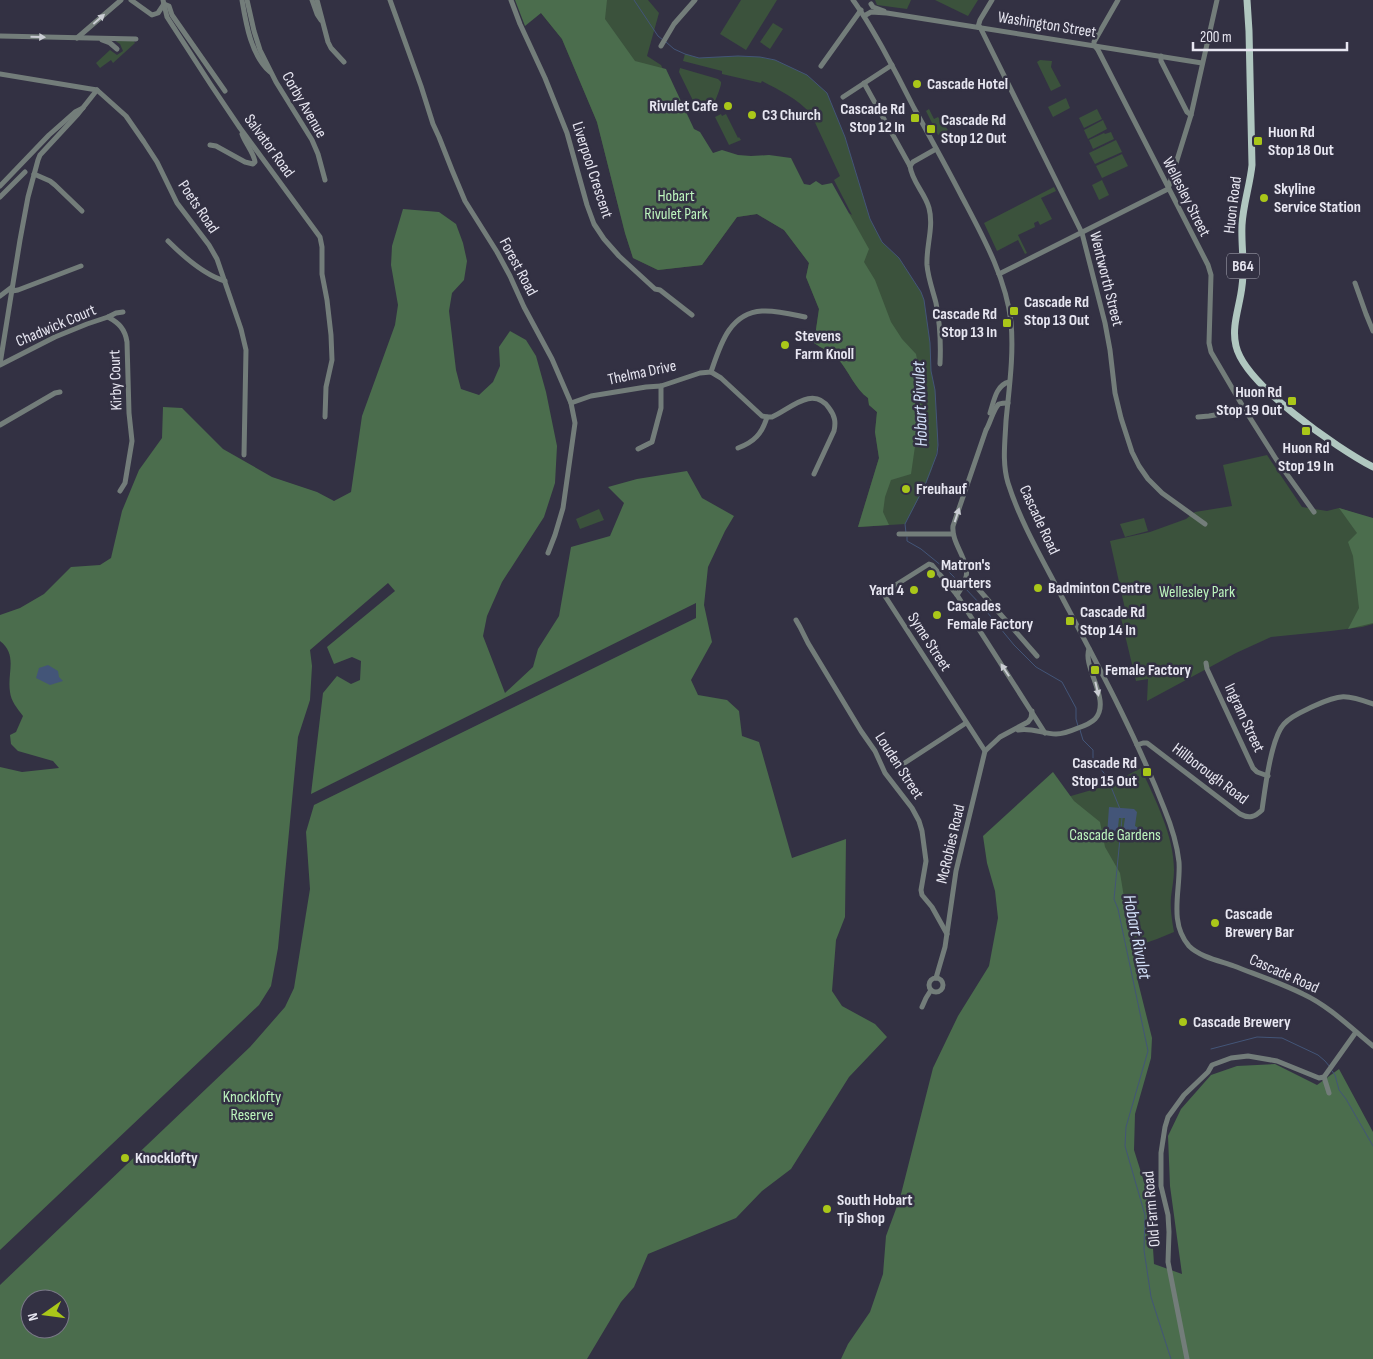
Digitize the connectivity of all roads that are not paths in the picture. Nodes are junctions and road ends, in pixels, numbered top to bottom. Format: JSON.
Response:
{"nodes":[{"id":1,"x":121,"y":0,"type":"edge"},
{"id":2,"x":131,"y":0,"type":"edge"},
{"id":3,"x":242,"y":0,"type":"edge"},
{"id":4,"x":247,"y":0,"type":"edge"},
{"id":5,"x":312,"y":0,"type":"edge"},
{"id":6,"x":317,"y":0,"type":"edge"},
{"id":7,"x":390,"y":0,"type":"edge"},
{"id":8,"x":511,"y":0,"type":"edge"},
{"id":9,"x":695,"y":0,"type":"edge"},
{"id":10,"x":992,"y":0,"type":"edge"},
{"id":11,"x":1118,"y":0,"type":"edge"},
{"id":12,"x":1218,"y":0,"type":"edge"},
{"id":13,"x":1247,"y":0,"type":"edge"},
{"id":14,"x":856,"y":1,"type":"edge"},
{"id":15,"x":164,"y":2,"type":"edge"},
{"id":16,"x":870,"y":2,"type":"edge"},
{"id":17,"x":861,"y":10,"type":"junction"},
{"id":18,"x":887,"y":13,"type":"junction"},
{"id":19,"x":867,"y":14,"type":"junction"},
{"id":20,"x":321,"y":20,"type":"junction"},
{"id":21,"x":979,"y":27,"type":"junction"},
{"id":22,"x":0,"y":36,"type":"edge"},
{"id":23,"x":77,"y":38,"type":"junction"},
{"id":24,"x":97,"y":39,"type":"junction"},
{"id":25,"x":136,"y":39,"type":"dead end"},
{"id":26,"x":1094,"y":45,"type":"junction"},
{"id":27,"x":662,"y":46,"type":"dead end"},
{"id":28,"x":118,"y":49,"type":"dead end"},
{"id":29,"x":1161,"y":56,"type":"junction"},
{"id":30,"x":344,"y":62,"type":"dead end"},
{"id":31,"x":1202,"y":63,"type":"junction"},
{"id":32,"x":892,"y":65,"type":"junction"},
{"id":33,"x":821,"y":66,"type":"dead end"},
{"id":34,"x":271,"y":72,"type":"junction"},
{"id":35,"x":0,"y":74,"type":"edge"},
{"id":36,"x":864,"y":83,"type":"junction"},
{"id":37,"x":97,"y":90,"type":"junction"},
{"id":38,"x":225,"y":91,"type":"dead end"},
{"id":39,"x":843,"y":96,"type":"dead end"},
{"id":40,"x":83,"y":108,"type":"junction"},
{"id":41,"x":1191,"y":115,"type":"junction"},
{"id":42,"x":240,"y":128,"type":"junction"},
{"id":43,"x":210,"y":146,"type":"dead end"},
{"id":44,"x":936,"y":148,"type":"junction"},
{"id":45,"x":910,"y":166,"type":"junction"},
{"id":46,"x":24,"y":172,"type":"dead end"},
{"id":47,"x":34,"y":174,"type":"junction"},
{"id":48,"x":324,"y":180,"type":"dead end"},
{"id":49,"x":0,"y":186,"type":"edge"},
{"id":50,"x":1168,"y":189,"type":"junction"},
{"id":51,"x":0,"y":197,"type":"edge"},
{"id":52,"x":82,"y":211,"type":"dead end"},
{"id":53,"x":1082,"y":233,"type":"junction"},
{"id":54,"x":168,"y":241,"type":"dead end"},
{"id":55,"x":81,"y":266,"type":"dead end"},
{"id":56,"x":999,"y":274,"type":"junction"},
{"id":57,"x":224,"y":281,"type":"junction"},
{"id":58,"x":1355,"y":283,"type":"dead end"},
{"id":59,"x":12,"y":289,"type":"junction"},
{"id":60,"x":0,"y":296,"type":"edge"},
{"id":61,"x":123,"y":312,"type":"dead end"},
{"id":62,"x":692,"y":315,"type":"dead end"},
{"id":63,"x":805,"y":316,"type":"dead end"},
{"id":64,"x":108,"y":317,"type":"junction"},
{"id":65,"x":1373,"y":330,"type":"edge"},
{"id":66,"x":940,"y":364,"type":"dead end"},
{"id":67,"x":0,"y":365,"type":"edge"},
{"id":68,"x":711,"y":372,"type":"junction"},
{"id":69,"x":1009,"y":382,"type":"junction"},
{"id":70,"x":661,"y":386,"type":"junction"},
{"id":71,"x":60,"y":392,"type":"dead end"},
{"id":72,"x":571,"y":403,"type":"junction"},
{"id":73,"x":1008,"y":403,"type":"junction"},
{"id":74,"x":1245,"y":410,"type":"junction"},
{"id":75,"x":1198,"y":416,"type":"dead end"},
{"id":76,"x":325,"y":417,"type":"dead end"},
{"id":77,"x":767,"y":417,"type":"junction"},
{"id":78,"x":0,"y":426,"type":"edge"},
{"id":79,"x":986,"y":430,"type":"junction"},
{"id":80,"x":738,"y":448,"type":"dead end"},
{"id":81,"x":638,"y":449,"type":"dead end"},
{"id":82,"x":244,"y":455,"type":"dead end"},
{"id":83,"x":1373,"y":467,"type":"edge"},
{"id":84,"x":814,"y":474,"type":"dead end"},
{"id":85,"x":120,"y":491,"type":"dead end"},
{"id":86,"x":1314,"y":512,"type":"dead end"},
{"id":87,"x":1205,"y":524,"type":"dead end"},
{"id":88,"x":901,"y":534,"type":"dead end"},
{"id":89,"x":953,"y":534,"type":"junction"},
{"id":90,"x":548,"y":552,"type":"dead end"},
{"id":91,"x":966,"y":578,"type":"junction"},
{"id":92,"x":960,"y":589,"type":"junction"},
{"id":93,"x":796,"y":620,"type":"dead end"},
{"id":94,"x":1089,"y":649,"type":"junction"},
{"id":95,"x":1037,"y":656,"type":"dead end"},
{"id":96,"x":1206,"y":663,"type":"dead end"},
{"id":97,"x":1373,"y":704,"type":"edge"},
{"id":98,"x":1032,"y":711,"type":"junction"},
{"id":99,"x":966,"y":722,"type":"junction"},
{"id":100,"x":1014,"y":731,"type":"junction"},
{"id":101,"x":1045,"y":732,"type":"junction"},
{"id":102,"x":1137,"y":745,"type":"junction"},
{"id":103,"x":985,"y":751,"type":"junction"},
{"id":104,"x":903,"y":764,"type":"dead end"},
{"id":105,"x":1268,"y":776,"type":"junction"},
{"id":106,"x":947,"y":934,"type":"junction"},
{"id":107,"x":936,"y":978,"type":"junction"},
{"id":108,"x":932,"y":990,"type":"junction"},
{"id":109,"x":922,"y":1007,"type":"dead end"},
{"id":110,"x":1356,"y":1032,"type":"junction"},
{"id":111,"x":1373,"y":1046,"type":"edge"},
{"id":112,"x":1324,"y":1077,"type":"junction"},
{"id":113,"x":1329,"y":1093,"type":"dead end"},
{"id":114,"x":1187,"y":1359,"type":"edge"}],
"edges":[{"from":23,"to":1,"type":"street","one_way":true},
{"from":2,"to":15,"type":"street"},
{"from":3,"to":34,"type":"street","name":"Corby Avenue"},
{"from":4,"to":34,"type":"street","name":"Corby Avenue"},
{"from":5,"to":20,"type":"street"},
{"from":6,"to":20,"type":"street"},
{"from":7,"to":72,"type":"street","name":"Forest Road"},
{"from":8,"to":62,"type":"street","name":"Liverpool Crescent"},
{"from":9,"to":27,"type":"street"},
{"from":10,"to":21,"type":"street"},
{"from":11,"to":26,"type":"street"},
{"from":12,"to":31,"type":"street"},
{"from":13,"to":83,"type":"main road","name":"Huon Road","number":"B64"},
{"from":14,"to":17,"type":"street","name":"Cascade Road"},
{"from":15,"to":38,"type":"street"},
{"from":15,"to":42,"type":"street","name":"Salvator Road"},
{"from":16,"to":18,"type":"street","name":"Washington Street"},
{"from":16,"to":19,"type":"street","name":"Washington Street"},
{"from":17,"to":19,"type":"street","name":"Cascade Road"},
{"from":17,"to":33,"type":"street"},
{"from":18,"to":19,"type":"street","name":"Washington Street"},
{"from":18,"to":21,"type":"street","name":"Washington Street"},
{"from":19,"to":32,"type":"street","name":"Cascade Road"},
{"from":20,"to":30,"type":"street"},
{"from":21,"to":26,"type":"street","name":"Washington Street"},
{"from":21,"to":53,"type":"street","name":"Wentworth Street"},
{"from":22,"to":23,"type":"street","one_way":true},
{"from":23,"to":24,"type":"street"},
{"from":24,"to":25,"type":"street"},
{"from":24,"to":28,"type":"street"},
{"from":26,"to":29,"type":"street","name":"Washington Street"},
{"from":26,"to":50,"type":"street","name":"Wellesley Street"},
{"from":29,"to":31,"type":"street","name":"Washington Street"},
{"from":29,"to":41,"type":"street"},
{"from":31,"to":41,"type":"street"},
{"from":32,"to":36,"type":"street"},
{"from":32,"to":44,"type":"street","name":"Cascade Road"},
{"from":34,"to":48,"type":"street","name":"Corby Avenue"},
{"from":35,"to":37,"type":"street"},
{"from":36,"to":39,"type":"street"},
{"from":36,"to":45,"type":"street"},
{"from":37,"to":40,"type":"street"},
{"from":37,"to":57,"type":"street","name":"Poets Road"},
{"from":40,"to":47,"type":"street"},
{"from":40,"to":49,"type":"street"},
{"from":41,"to":50,"type":"street"},
{"from":42,"to":43,"type":"street"},
{"from":42,"to":76,"type":"street","name":"Salvator Road"},
{"from":44,"to":45,"type":"street"},
{"from":44,"to":56,"type":"street","name":"Cascade Road"},
{"from":45,"to":66,"type":"street"},
{"from":46,"to":51,"type":"street"},
{"from":47,"to":52,"type":"street"},
{"from":47,"to":59,"type":"street"},
{"from":50,"to":53,"type":"street"},
{"from":50,"to":74,"type":"street","name":"Wellesley Street"},
{"from":53,"to":56,"type":"street"},
{"from":53,"to":87,"type":"street","name":"Wentworth Street"},
{"from":54,"to":57,"type":"street"},
{"from":55,"to":59,"type":"street"},
{"from":56,"to":69,"type":"street","name":"Cascade Road"},
{"from":57,"to":82,"type":"street","name":"Poets Road"},
{"from":58,"to":65,"type":"street"},
{"from":59,"to":60,"type":"street"},
{"from":59,"to":67,"type":"street"},
{"from":61,"to":64,"type":"street","name":"Chadwick Court"},
{"from":63,"to":68,"type":"street"},
{"from":64,"to":67,"type":"street","name":"Chadwick Court"},
{"from":64,"to":85,"type":"street","name":"Kirby Court"},
{"from":68,"to":70,"type":"street","name":"Thelma Drive"},
{"from":68,"to":77,"type":"street"},
{"from":69,"to":73,"type":"street","name":"Cascade Road"},
{"from":69,"to":79,"type":"street"},
{"from":70,"to":72,"type":"street","name":"Thelma Drive"},
{"from":70,"to":81,"type":"street"},
{"from":71,"to":78,"type":"street"},
{"from":72,"to":90,"type":"street","name":"Forest Road"},
{"from":73,"to":79,"type":"street"},
{"from":73,"to":94,"type":"street","name":"Cascade Road"},
{"from":74,"to":75,"type":"street"},
{"from":74,"to":86,"type":"street","name":"Wellesley Street"},
{"from":77,"to":80,"type":"street"},
{"from":77,"to":84,"type":"street"},
{"from":89,"to":79,"type":"street","one_way":true},
{"from":88,"to":89,"type":"street"},
{"from":89,"to":91,"type":"street"},
{"from":91,"to":92,"type":"street"},
{"from":91,"to":95,"type":"street"},
{"from":98,"to":92,"type":"street","one_way":true},
{"from":92,"to":99,"type":"street","name":"Syme Street"},
{"from":93,"to":106,"type":"street","name":"Louden Street"},
{"from":94,"to":101,"type":"street","one_way":true},
{"from":94,"to":102,"type":"street","name":"Cascade Road"},
{"from":96,"to":105,"type":"street","name":"Ingram Street"},
{"from":97,"to":105,"type":"street","name":"Hillborough Road"},
{"from":98,"to":100,"type":"street"},
{"from":98,"to":101,"type":"street"},
{"from":99,"to":103,"type":"street","name":"Syme Street"},
{"from":99,"to":104,"type":"street"},
{"from":100,"to":101,"type":"street"},
{"from":100,"to":103,"type":"street"},
{"from":102,"to":105,"type":"street","name":"Hillborough Road"},
{"from":102,"to":110,"type":"street","name":"Cascade Road"},
{"from":103,"to":106,"type":"street","name":"McRobies Road"},
{"from":106,"to":107,"type":"street","name":"McRobies Road"},
{"from":107,"to":108,"type":"street"},
{"from":107,"to":108,"type":"street"},
{"from":108,"to":109,"type":"street"},
{"from":110,"to":111,"type":"street","name":"Cascade Road"},
{"from":110,"to":112,"type":"street"},
{"from":112,"to":113,"type":"street"},
{"from":112,"to":114,"type":"street","name":"Old Farm Road"}]}
